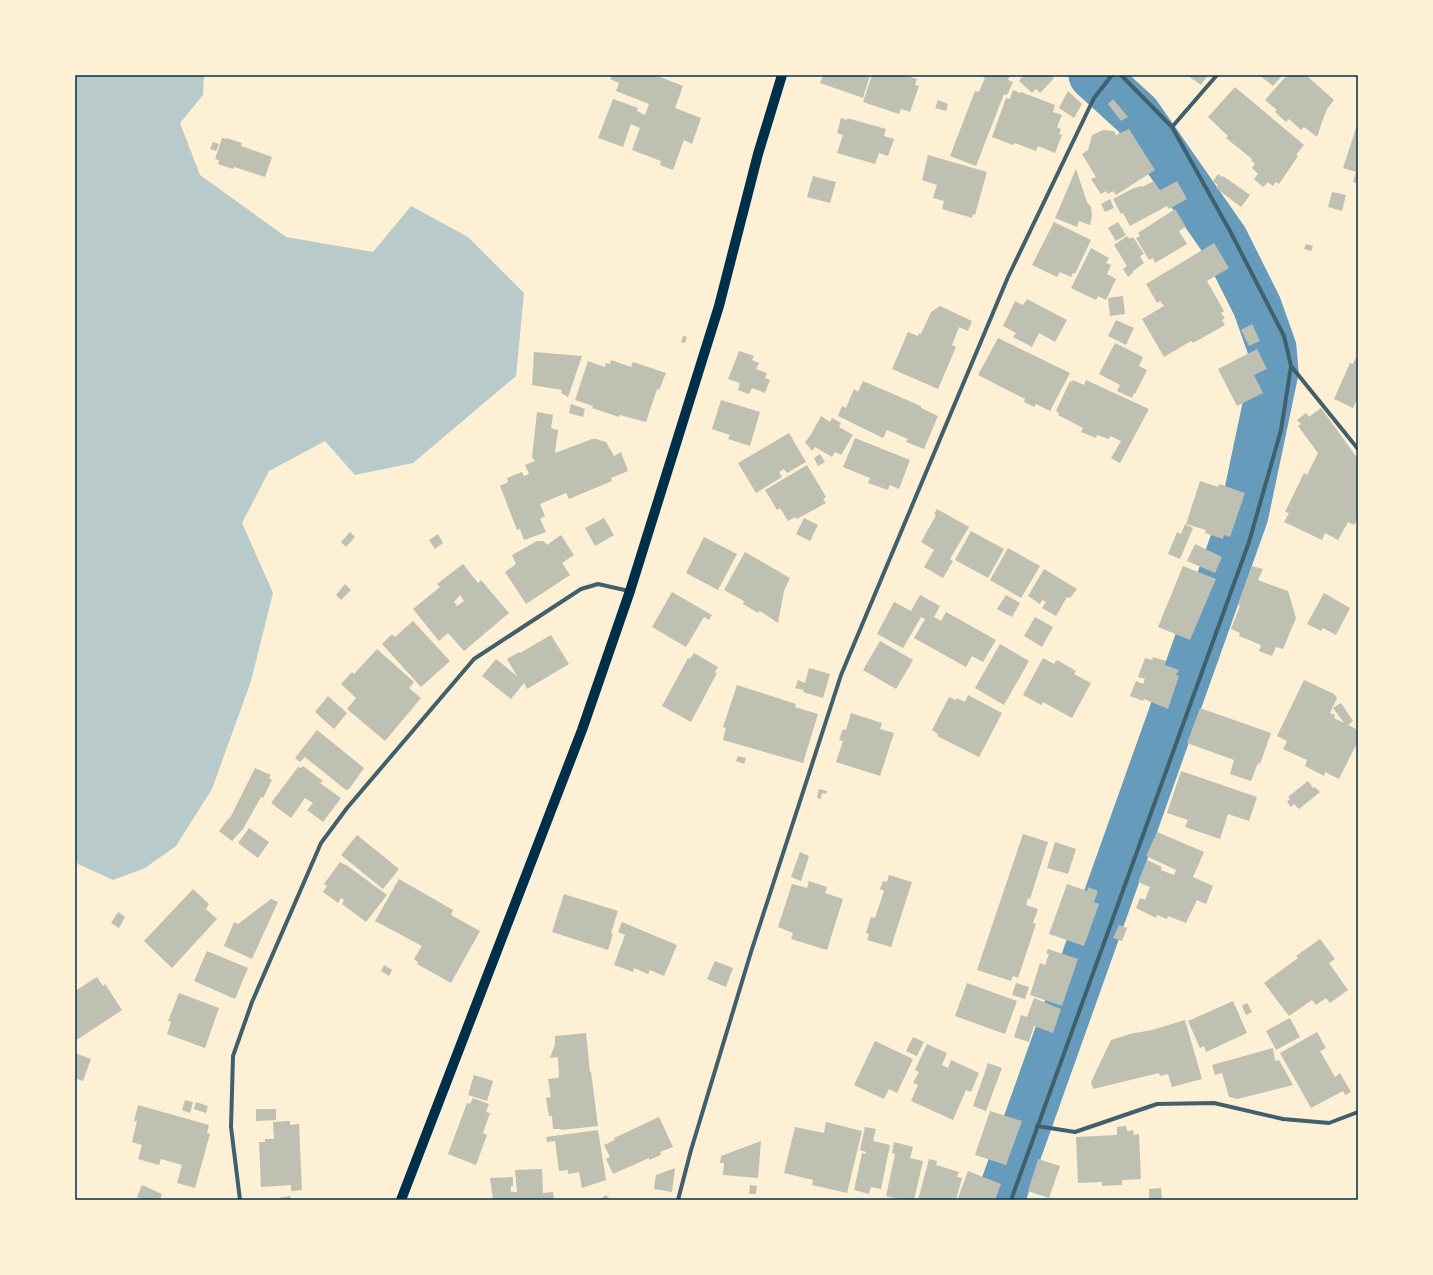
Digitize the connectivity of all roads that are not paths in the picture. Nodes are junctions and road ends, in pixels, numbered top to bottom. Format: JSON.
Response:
{"nodes":[{"id":1,"x":782,"y":75,"type":"edge"},
{"id":2,"x":1111,"y":75,"type":"edge"},
{"id":3,"x":1121,"y":75,"type":"edge"},
{"id":4,"x":1218,"y":75,"type":"edge"},
{"id":5,"x":1172,"y":127,"type":"junction"},
{"id":6,"x":1291,"y":366,"type":"junction"},
{"id":7,"x":1358,"y":449,"type":"edge"},
{"id":8,"x":630,"y":591,"type":"junction"},
{"id":9,"x":1358,"y":1112,"type":"edge"},
{"id":10,"x":1037,"y":1126,"type":"junction"},
{"id":11,"x":240,"y":1200,"type":"edge"},
{"id":12,"x":401,"y":1200,"type":"edge"},
{"id":13,"x":678,"y":1200,"type":"edge"},
{"id":14,"x":1011,"y":1200,"type":"edge"}],
"edges":[{"from":1,"to":8,"type":"main road"},
{"from":2,"to":13,"type":"street"},
{"from":3,"to":5,"type":"street"},
{"from":4,"to":5,"type":"street"},
{"from":5,"to":6,"type":"street"},
{"from":6,"to":7,"type":"street"},
{"from":6,"to":10,"type":"street"},
{"from":8,"to":11,"type":"street"},
{"from":8,"to":12,"type":"main road"},
{"from":9,"to":10,"type":"street"},
{"from":10,"to":14,"type":"street"}]}
